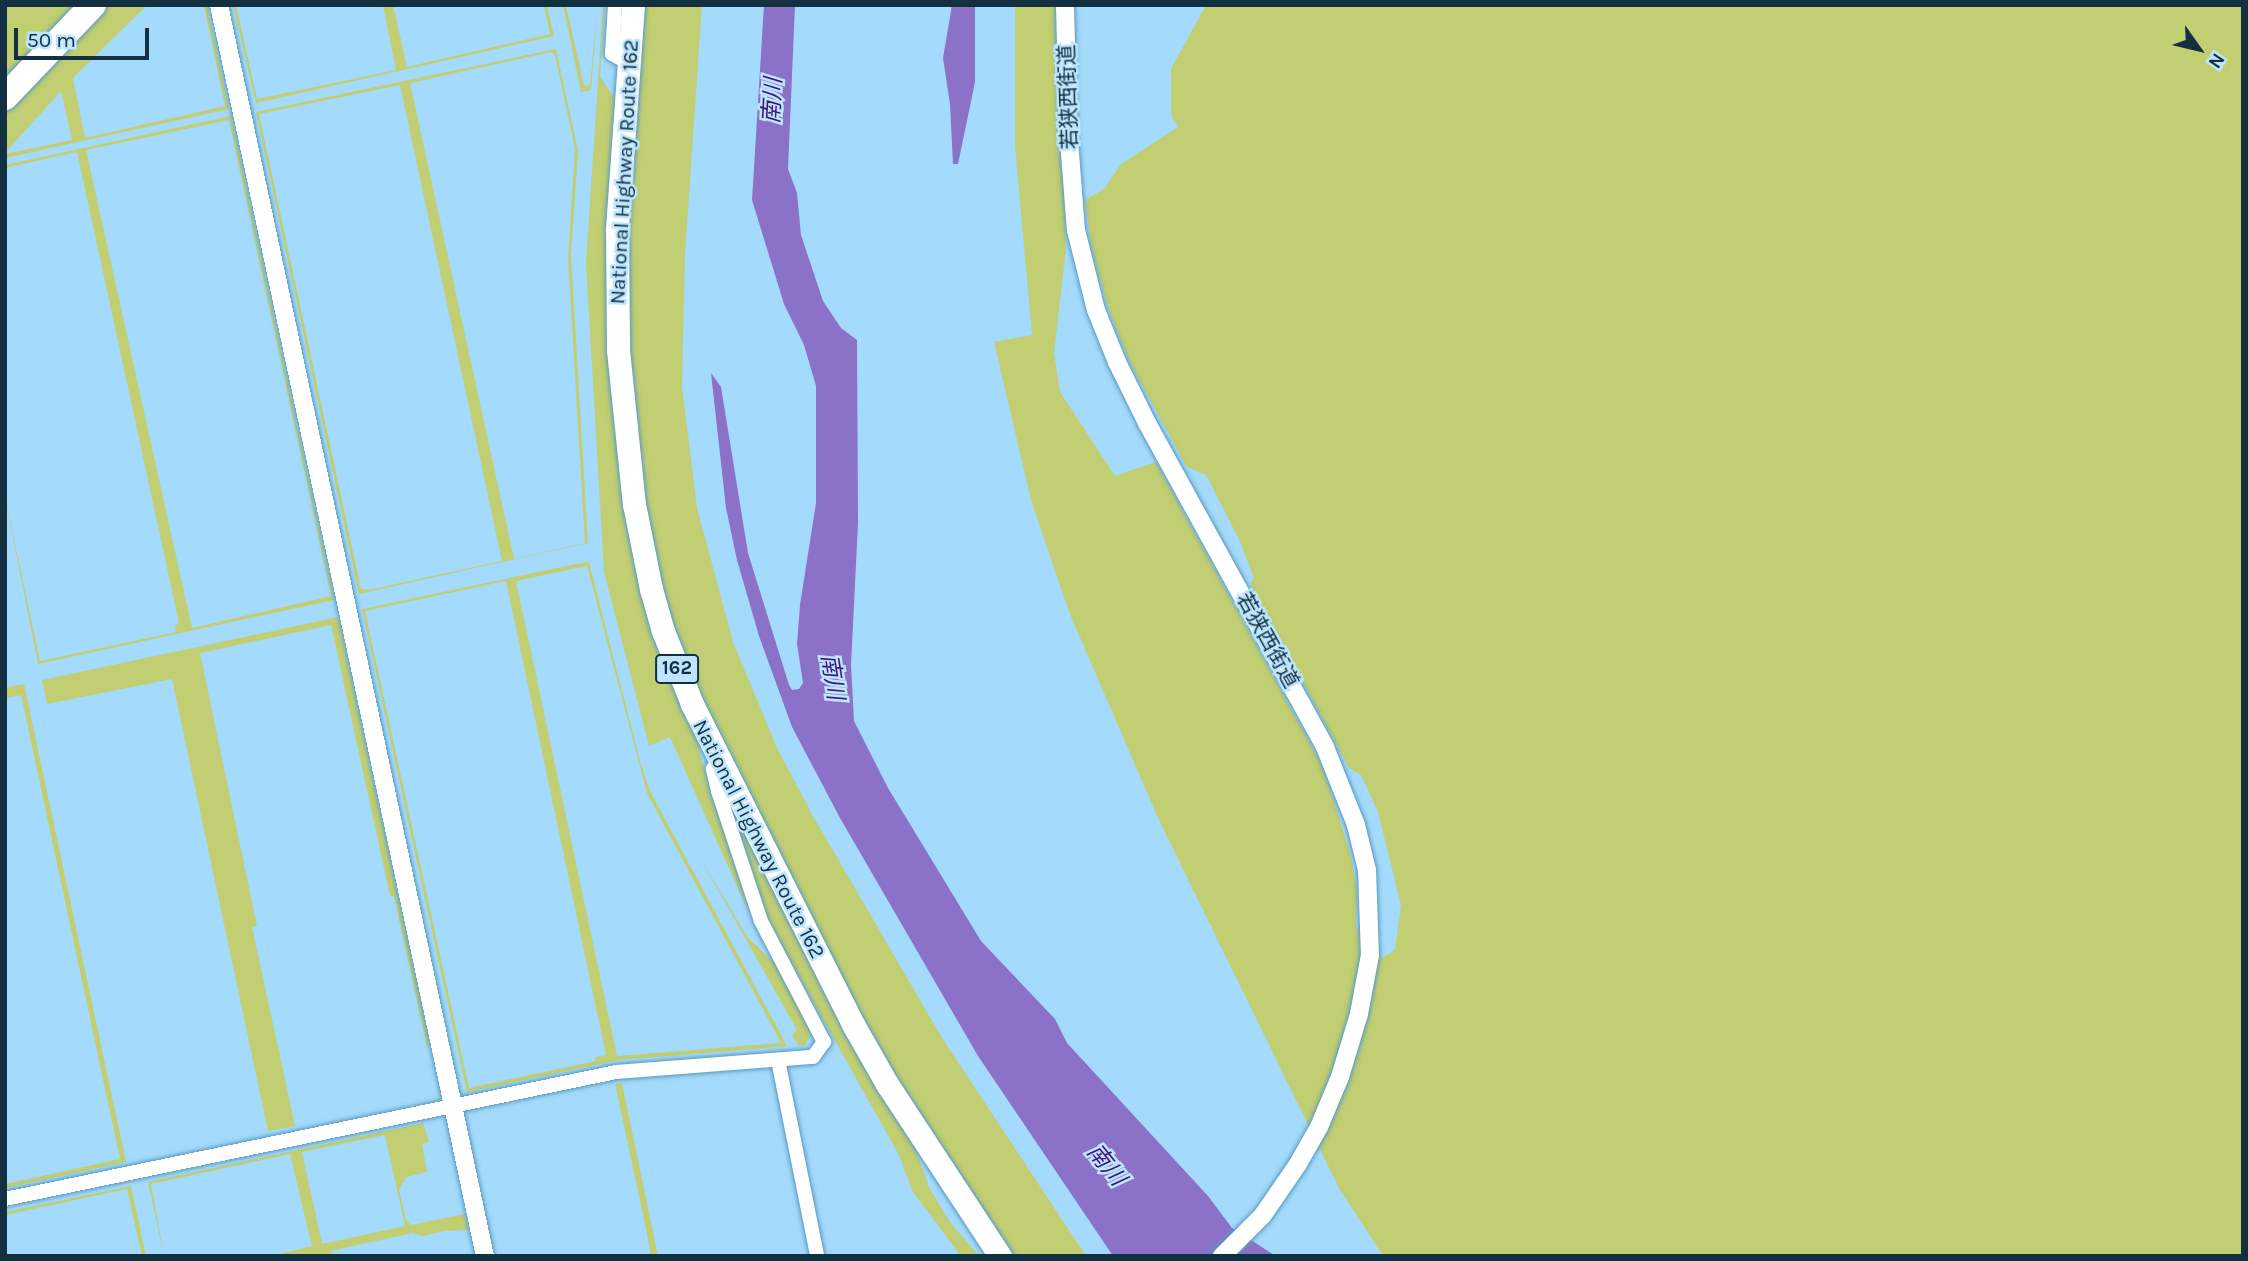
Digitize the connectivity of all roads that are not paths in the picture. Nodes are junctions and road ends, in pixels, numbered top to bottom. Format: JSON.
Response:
{"nodes":[{"id":1,"x":93,"y":5,"type":"edge"},
{"id":2,"x":219,"y":5,"type":"edge"},
{"id":3,"x":615,"y":5,"type":"edge"},
{"id":4,"x":633,"y":5,"type":"edge"},
{"id":5,"x":1065,"y":5,"type":"edge"},
{"id":6,"x":628,"y":63,"type":"junction"},
{"id":7,"x":5,"y":97,"type":"edge"},
{"id":8,"x":719,"y":760,"type":"junction"},
{"id":9,"x":778,"y":1060,"type":"junction"},
{"id":10,"x":454,"y":1105,"type":"junction"},
{"id":11,"x":5,"y":1199,"type":"edge"},
{"id":12,"x":485,"y":1256,"type":"edge"},
{"id":13,"x":817,"y":1256,"type":"edge"},
{"id":14,"x":1000,"y":1256,"type":"edge"},
{"id":15,"x":1222,"y":1256,"type":"edge"}],
"edges":[{"from":1,"to":7,"type":"highway"},
{"from":2,"to":10,"type":"street"},
{"from":3,"to":6,"type":"street"},
{"from":4,"to":6,"type":"highway","name":"National Highway Route 162","number":"162"},
{"from":5,"to":15,"type":"street","name":"若狭西街道"},
{"from":6,"to":8,"type":"highway","name":"National Highway Route 162","number":"162"},
{"from":8,"to":9,"type":"street"},
{"from":8,"to":14,"type":"highway","name":"National Highway Route 162","number":"162"},
{"from":9,"to":10,"type":"street"},
{"from":9,"to":13,"type":"street"},
{"from":10,"to":11,"type":"street"},
{"from":10,"to":12,"type":"street"}]}
